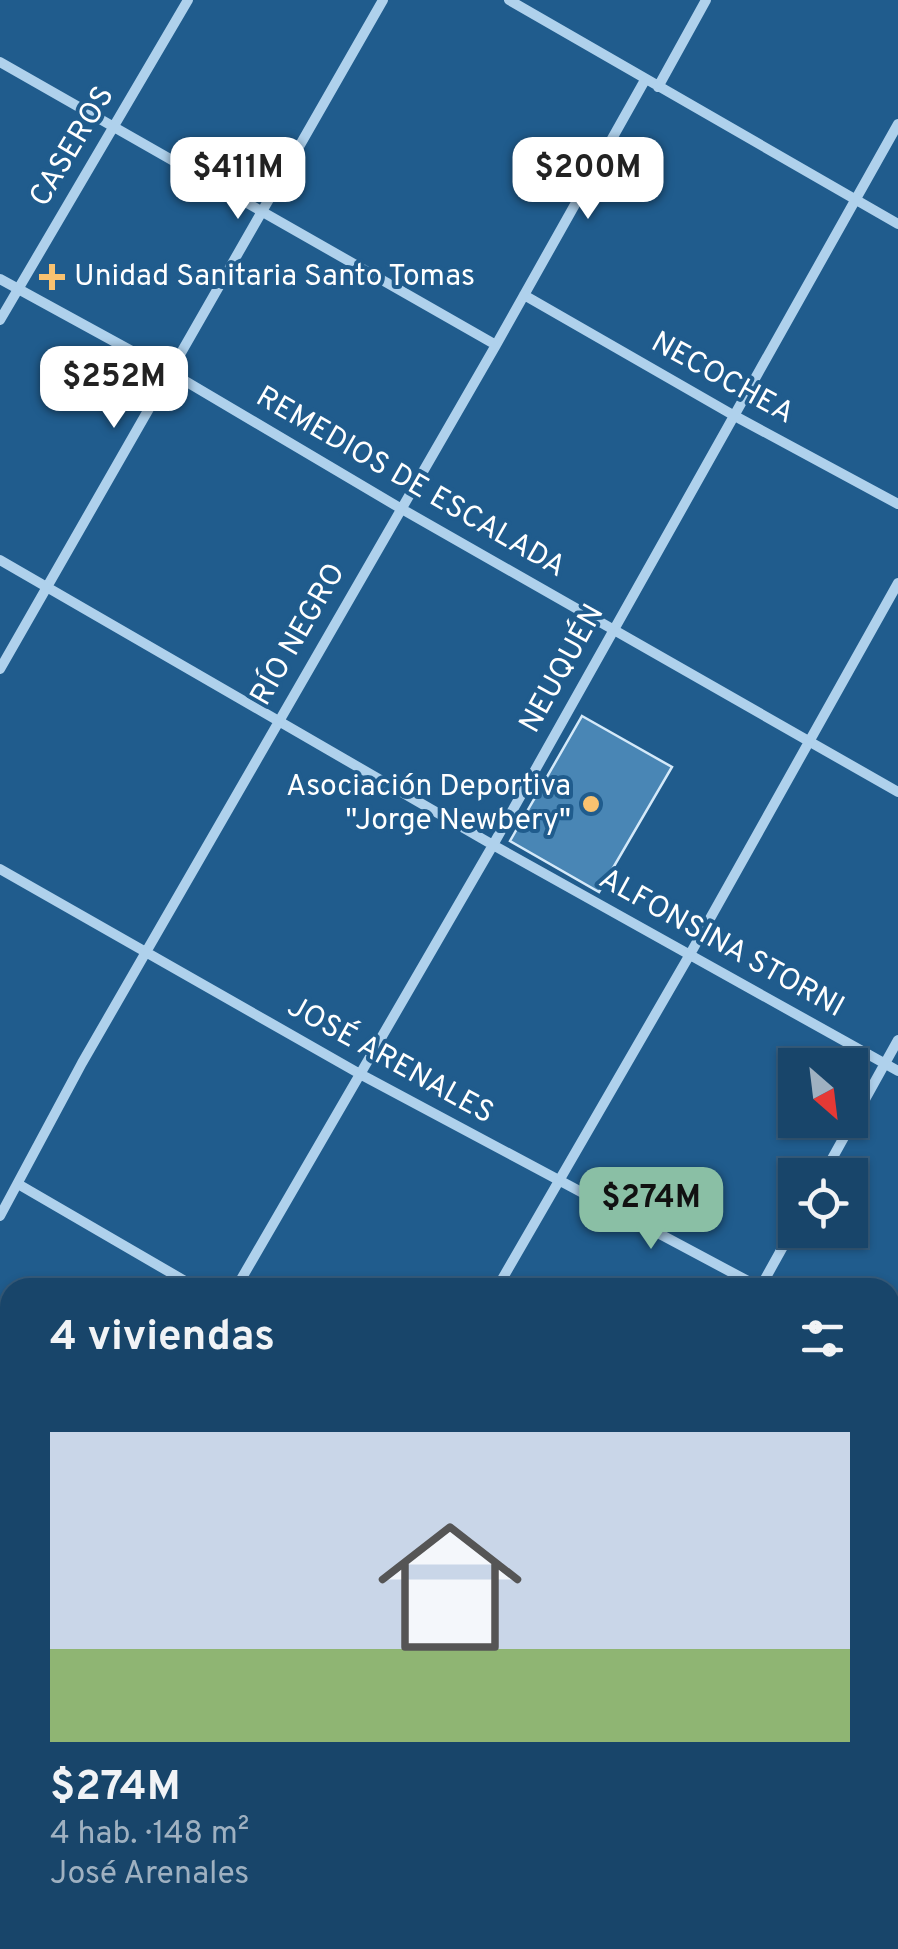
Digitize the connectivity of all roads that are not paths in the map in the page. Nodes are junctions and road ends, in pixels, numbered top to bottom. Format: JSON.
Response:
{"nodes":[{"id":1,"x":188,"y":0,"type":"edge"},
{"id":2,"x":383,"y":0,"type":"edge"},
{"id":3,"x":509,"y":0,"type":"edge"},
{"id":4,"x":706,"y":0,"type":"edge"},
{"id":5,"x":0,"y":62,"type":"edge"},
{"id":6,"x":645,"y":80,"type":"junction"},
{"id":7,"x":658,"y":86,"type":"junction"},
{"id":8,"x":898,"y":124,"type":"edge"},
{"id":9,"x":114,"y":128,"type":"junction"},
{"id":10,"x":856,"y":202,"type":"junction"},
{"id":11,"x":262,"y":212,"type":"junction"},
{"id":12,"x":898,"y":224,"type":"edge"},
{"id":13,"x":0,"y":279,"type":"edge"},
{"id":14,"x":18,"y":289,"type":"junction"},
{"id":15,"x":524,"y":295,"type":"junction"},
{"id":16,"x":0,"y":320,"type":"edge"},
{"id":17,"x":496,"y":346,"type":"junction"},
{"id":18,"x":170,"y":372,"type":"junction"},
{"id":19,"x":733,"y":416,"type":"junction"},
{"id":20,"x":898,"y":504,"type":"edge"},
{"id":21,"x":400,"y":508,"type":"junction"},
{"id":22,"x":0,"y":560,"type":"edge"},
{"id":23,"x":898,"y":582,"type":"edge"},
{"id":24,"x":49,"y":588,"type":"junction"},
{"id":25,"x":613,"y":630,"type":"junction"},
{"id":26,"x":0,"y":670,"type":"edge"},
{"id":27,"x":278,"y":722,"type":"junction"},
{"id":28,"x":809,"y":744,"type":"junction"},
{"id":29,"x":898,"y":792,"type":"edge"},
{"id":30,"x":494,"y":845,"type":"junction"},
{"id":31,"x":0,"y":869,"type":"edge"},
{"id":32,"x":148,"y":952,"type":"junction"},
{"id":33,"x":689,"y":956,"type":"junction"},
{"id":34,"x":898,"y":1040,"type":"edge"},
{"id":35,"x":885,"y":1064,"type":"junction"},
{"id":36,"x":898,"y":1071,"type":"edge"},
{"id":37,"x":360,"y":1074,"type":"junction"},
{"id":38,"x":832,"y":1158,"type":"edge"},
{"id":39,"x":559,"y":1182,"type":"junction"},
{"id":40,"x":18,"y":1184,"type":"junction"},
{"id":41,"x":0,"y":1216,"type":"edge"},
{"id":42,"x":782,"y":1248,"type":"edge"},
{"id":43,"x":181,"y":1278,"type":"edge"},
{"id":44,"x":242,"y":1278,"type":"edge"},
{"id":45,"x":504,"y":1278,"type":"edge"},
{"id":46,"x":744,"y":1278,"type":"edge"},
{"id":47,"x":766,"y":1278,"type":"edge"}],
"edges":[{"from":1,"to":9,"type":"street","name":"CASEROS"},
{"from":2,"to":11,"type":"street"},
{"from":3,"to":6,"type":"street"},
{"from":4,"to":7,"type":"street"},
{"from":5,"to":9,"type":"street"},
{"from":6,"to":7,"type":"street"},
{"from":6,"to":15,"type":"street","name":"RÍO NEGRO"},
{"from":7,"to":10,"type":"street"},
{"from":8,"to":10,"type":"street","name":"NEUQUÉN"},
{"from":9,"to":11,"type":"street"},
{"from":9,"to":14,"type":"street","name":"CASEROS"},
{"from":10,"to":12,"type":"street"},
{"from":10,"to":19,"type":"street","name":"NEUQUÉN"},
{"from":11,"to":17,"type":"street"},
{"from":11,"to":18,"type":"street"},
{"from":13,"to":14,"type":"street","name":"REMEDIOS DE ESCALADA"},
{"from":14,"to":16,"type":"street","name":"CASEROS"},
{"from":14,"to":18,"type":"street","name":"REMEDIOS DE ESCALADA"},
{"from":15,"to":17,"type":"street","name":"RÍO NEGRO"},
{"from":15,"to":19,"type":"street","name":"NECOCHEA"},
{"from":17,"to":21,"type":"street","name":"RÍO NEGRO"},
{"from":18,"to":21,"type":"street","name":"REMEDIOS DE ESCALADA"},
{"from":18,"to":24,"type":"street"},
{"from":19,"to":20,"type":"street","name":"NECOCHEA"},
{"from":19,"to":25,"type":"street","name":"NEUQUÉN"},
{"from":21,"to":25,"type":"street","name":"REMEDIOS DE ESCALADA"},
{"from":21,"to":27,"type":"street","name":"RÍO NEGRO"},
{"from":22,"to":24,"type":"street","name":"ALFONSINA STORNI"},
{"from":23,"to":28,"type":"street"},
{"from":24,"to":26,"type":"street"},
{"from":24,"to":27,"type":"street","name":"ALFONSINA STORNI"},
{"from":25,"to":28,"type":"street","name":"REMEDIOS DE ESCALADA"},
{"from":25,"to":30,"type":"street","name":"NEUQUÉN"},
{"from":27,"to":30,"type":"street","name":"ALFONSINA STORNI"},
{"from":27,"to":32,"type":"street","name":"RÍO NEGRO"},
{"from":28,"to":29,"type":"street","name":"REMEDIOS DE ESCALADA"},
{"from":28,"to":33,"type":"street"},
{"from":30,"to":33,"type":"street","name":"ALFONSINA STORNI"},
{"from":30,"to":37,"type":"street","name":"NEUQUÉN"},
{"from":31,"to":32,"type":"street","name":"JOSÉ ARENALES"},
{"from":32,"to":37,"type":"street","name":"JOSÉ ARENALES"},
{"from":32,"to":40,"type":"street","name":"RÍO NEGRO"},
{"from":33,"to":35,"type":"street","name":"ALFONSINA STORNI"},
{"from":33,"to":39,"type":"street"},
{"from":34,"to":35,"type":"street"},
{"from":35,"to":36,"type":"street","name":"ALFONSINA STORNI"},
{"from":35,"to":38,"type":"street"},
{"from":37,"to":39,"type":"street","name":"JOSÉ ARENALES"},
{"from":37,"to":44,"type":"street","name":"NEUQUÉN"},
{"from":39,"to":45,"type":"street"},
{"from":39,"to":46,"type":"street","name":"JOSÉ ARENALES"},
{"from":40,"to":41,"type":"street","name":"RÍO NEGRO"},
{"from":40,"to":43,"type":"street"},
{"from":42,"to":47,"type":"street"}]}
